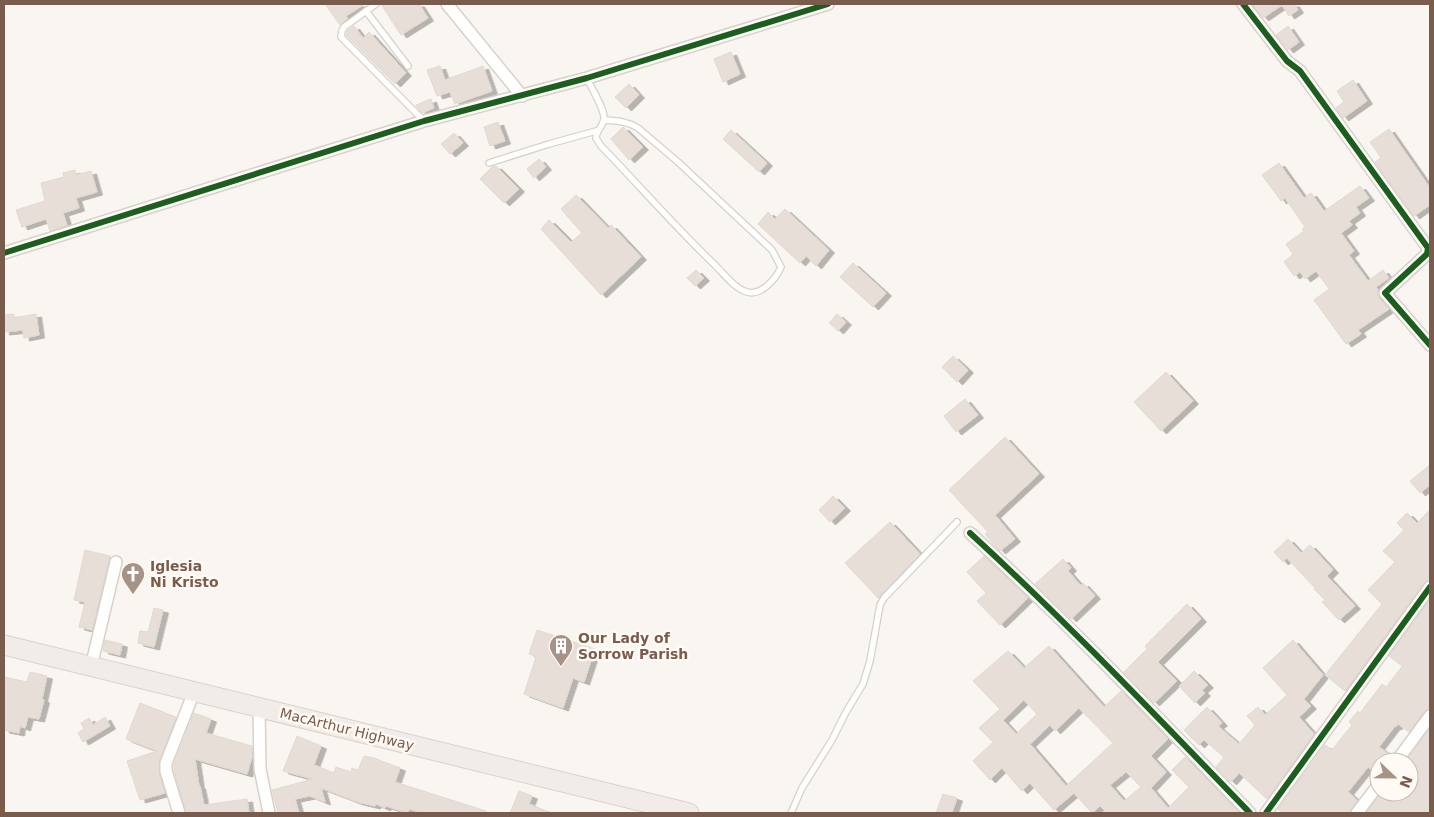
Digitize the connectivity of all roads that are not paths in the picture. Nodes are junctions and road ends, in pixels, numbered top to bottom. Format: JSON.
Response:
{"nodes":[{"id":1,"x":374,"y":4,"type":"edge"},
{"id":2,"x":447,"y":4,"type":"edge"},
{"id":3,"x":828,"y":4,"type":"edge"},
{"id":4,"x":1243,"y":4,"type":"edge"},
{"id":5,"x":366,"y":11,"type":"junction"},
{"id":6,"x":408,"y":66,"type":"dead end"},
{"id":7,"x":587,"y":78,"type":"junction"},
{"id":8,"x":522,"y":96,"type":"junction"},
{"id":9,"x":604,"y":120,"type":"junction"},
{"id":10,"x":424,"y":121,"type":"junction"},
{"id":11,"x":596,"y":132,"type":"junction"},
{"id":12,"x":489,"y":163,"type":"dead end"},
{"id":13,"x":4,"y":253,"type":"edge"},
{"id":14,"x":1430,"y":345,"type":"edge"},
{"id":15,"x":957,"y":522,"type":"dead end"},
{"id":16,"x":970,"y":532,"type":"dead end"},
{"id":17,"x":116,"y":562,"type":"dead end"},
{"id":18,"x":1430,"y":587,"type":"edge"},
{"id":19,"x":4,"y":645,"type":"edge"},
{"id":20,"x":91,"y":666,"type":"junction"},
{"id":21,"x":194,"y":692,"type":"junction"},
{"id":22,"x":259,"y":708,"type":"junction"},
{"id":23,"x":1430,"y":716,"type":"edge"},
{"id":24,"x":1403,"y":752,"type":"edge"},
{"id":25,"x":1369,"y":797,"type":"edge"},
{"id":26,"x":179,"y":813,"type":"edge"},
{"id":27,"x":269,"y":813,"type":"edge"},
{"id":28,"x":690,"y":813,"type":"edge"},
{"id":29,"x":791,"y":813,"type":"edge"},
{"id":30,"x":1250,"y":813,"type":"edge"},
{"id":31,"x":1266,"y":813,"type":"edge"},
{"id":32,"x":1357,"y":813,"type":"edge"}],
"edges":[{"from":1,"to":5,"type":"lane"},
{"from":2,"to":8,"type":"street"},
{"from":3,"to":7,"type":"street"},
{"from":4,"to":14,"type":"street"},
{"from":5,"to":6,"type":"lane"},
{"from":5,"to":10,"type":"lane"},
{"from":7,"to":8,"type":"street"},
{"from":7,"to":9,"type":"lane"},
{"from":8,"to":10,"type":"street"},
{"from":9,"to":11,"type":"lane"},
{"from":9,"to":11,"type":"lane"},
{"from":10,"to":13,"type":"street"},
{"from":11,"to":12,"type":"lane"},
{"from":15,"to":29,"type":"lane"},
{"from":16,"to":30,"type":"street"},
{"from":17,"to":20,"type":"street"},
{"from":18,"to":31,"type":"street"},
{"from":19,"to":20,"type":"highway","name":"MacArthur Highway"},
{"from":20,"to":21,"type":"highway","name":"MacArthur Highway"},
{"from":21,"to":22,"type":"highway","name":"MacArthur Highway"},
{"from":21,"to":26,"type":"street"},
{"from":22,"to":27,"type":"street"},
{"from":22,"to":28,"type":"highway","name":"MacArthur Highway"},
{"from":23,"to":24,"type":"street"},
{"from":25,"to":32,"type":"street"}]}
